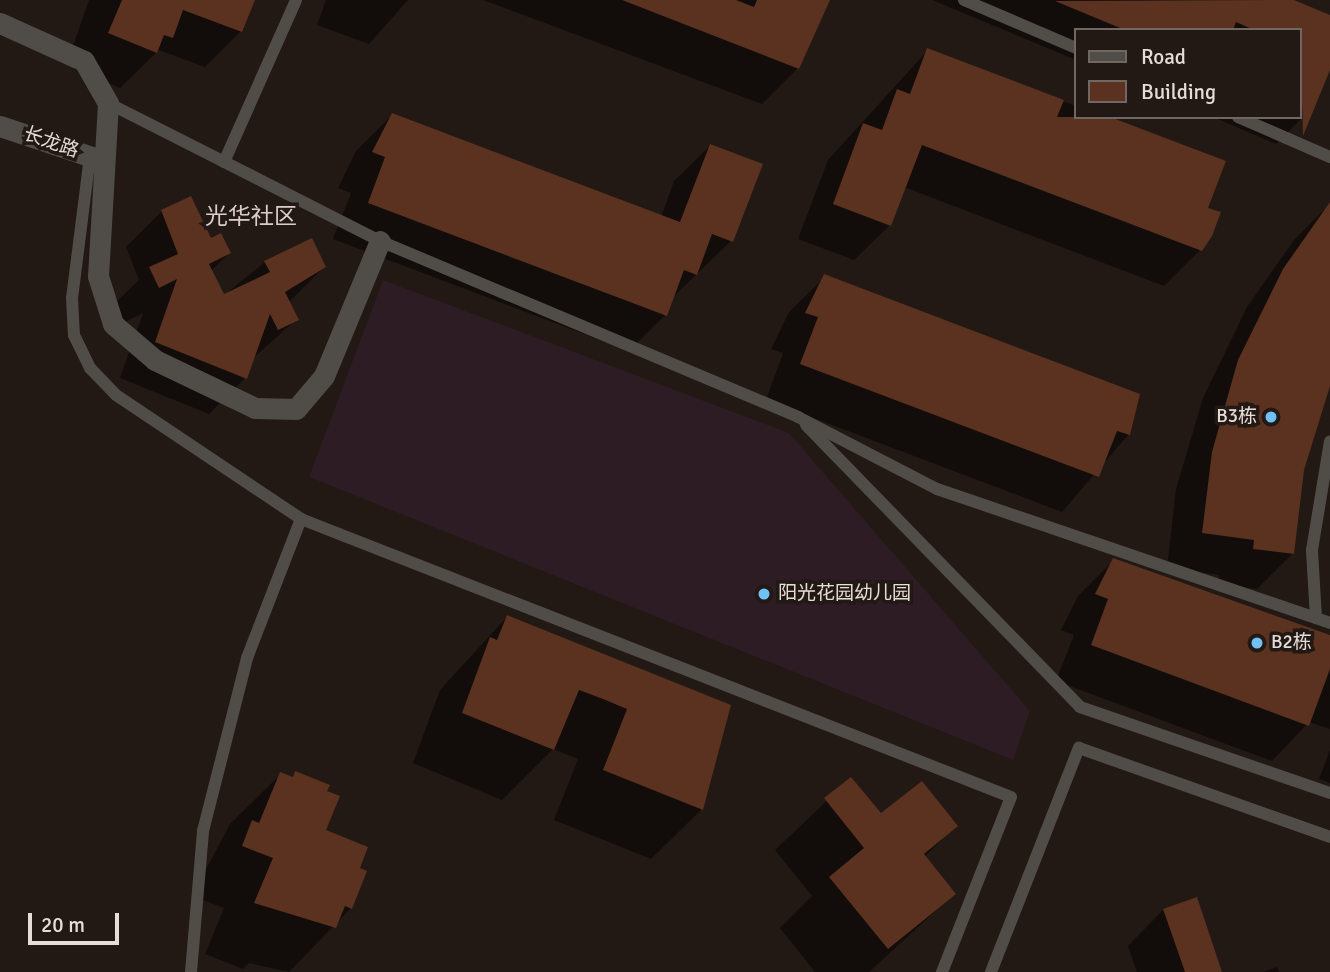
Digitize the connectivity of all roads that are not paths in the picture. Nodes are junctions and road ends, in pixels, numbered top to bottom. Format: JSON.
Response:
{"nodes":[{"id":1,"x":296,"y":0,"type":"edge"},
{"id":2,"x":964,"y":0,"type":"edge"},
{"id":3,"x":0,"y":23,"type":"edge"},
{"id":4,"x":1074,"y":47,"type":"edge"},
{"id":5,"x":108,"y":103,"type":"junction"},
{"id":6,"x":1243,"y":119,"type":"edge"},
{"id":7,"x":0,"y":126,"type":"edge"},
{"id":8,"x":1330,"y":157,"type":"edge"},
{"id":9,"x":95,"y":158,"type":"junction"},
{"id":10,"x":224,"y":162,"type":"junction"},
{"id":11,"x":380,"y":241,"type":"junction"},
{"id":12,"x":798,"y":417,"type":"junction"},
{"id":13,"x":1330,"y":441,"type":"edge"},
{"id":14,"x":301,"y":519,"type":"junction"},
{"id":15,"x":1316,"y":618,"type":"junction"},
{"id":16,"x":1330,"y":623,"type":"edge"},
{"id":17,"x":1330,"y":793,"type":"edge"},
{"id":18,"x":1330,"y":837,"type":"edge"},
{"id":19,"x":191,"y":972,"type":"edge"},
{"id":20,"x":942,"y":972,"type":"edge"},
{"id":21,"x":990,"y":972,"type":"edge"}],
"edges":[{"from":1,"to":10,"type":"lane"},
{"from":2,"to":4,"type":"lane"},
{"from":3,"to":5,"type":"street"},
{"from":5,"to":9,"type":"street"},
{"from":5,"to":10,"type":"lane"},
{"from":6,"to":8,"type":"lane"},
{"from":7,"to":9,"type":"street","name":"长龙路"},
{"from":9,"to":11,"type":"street"},
{"from":9,"to":14,"type":"lane"},
{"from":10,"to":11,"type":"lane"},
{"from":11,"to":12,"type":"lane"},
{"from":12,"to":15,"type":"lane"},
{"from":12,"to":17,"type":"lane"},
{"from":13,"to":15,"type":"lane"},
{"from":14,"to":19,"type":"lane"},
{"from":14,"to":20,"type":"lane"},
{"from":15,"to":16,"type":"lane"},
{"from":18,"to":21,"type":"lane"}]}
